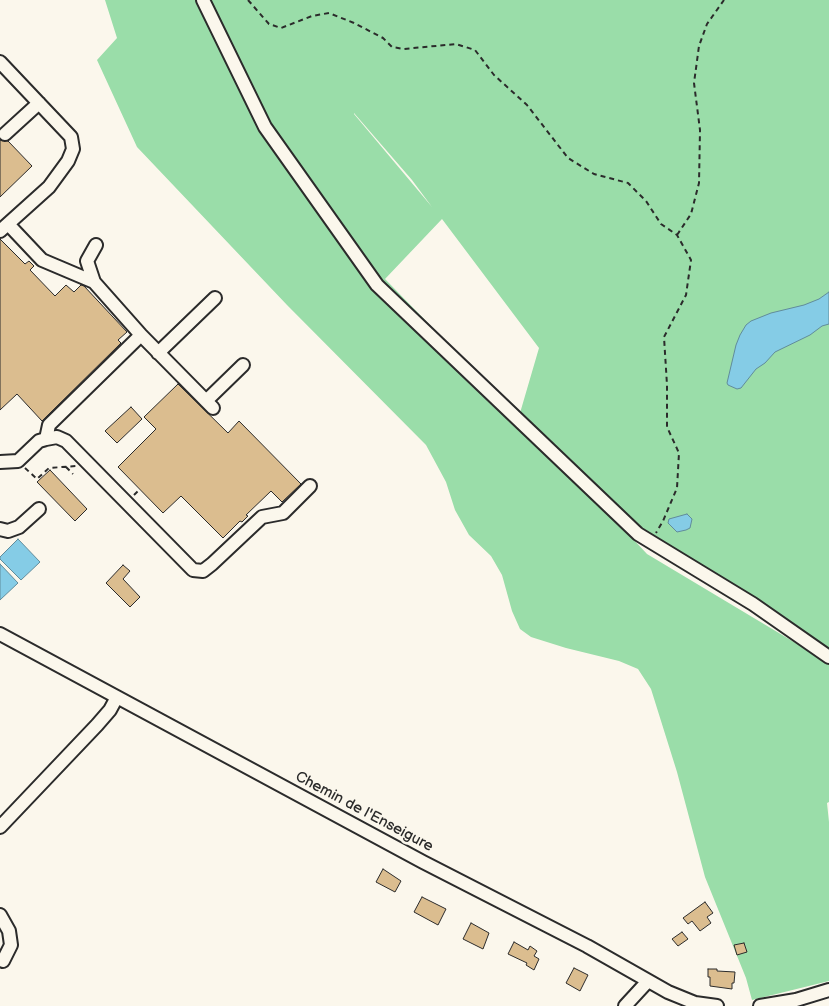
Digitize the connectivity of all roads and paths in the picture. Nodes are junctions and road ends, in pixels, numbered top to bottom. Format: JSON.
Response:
{"nodes":[{"id":1,"x":203,"y":0,"type":"edge"},
{"id":2,"x":248,"y":0,"type":"edge"},
{"id":3,"x":724,"y":0,"type":"edge"},
{"id":4,"x":0,"y":62,"type":"edge"},
{"id":5,"x":39,"y":103,"type":"junction"},
{"id":6,"x":5,"y":134,"type":"dead end"},
{"id":7,"x":4,"y":227,"type":"edge"},
{"id":8,"x":677,"y":235,"type":"junction"},
{"id":9,"x":96,"y":245,"type":"dead end"},
{"id":10,"x":33,"y":251,"type":"junction"},
{"id":11,"x":23,"y":260,"type":"dead end"},
{"id":12,"x":94,"y":282,"type":"junction"},
{"id":13,"x":215,"y":298,"type":"dead end"},
{"id":14,"x":141,"y":335,"type":"junction"},
{"id":15,"x":158,"y":353,"type":"junction"},
{"id":16,"x":243,"y":365,"type":"dead end"},
{"id":17,"x":46,"y":438,"type":"junction"},
{"id":18,"x":0,"y":462,"type":"edge"},
{"id":19,"x":24,"y":466,"type":"dead end"},
{"id":20,"x":76,"y":466,"type":"dead end"},
{"id":21,"x":66,"y":467,"type":"junction"},
{"id":22,"x":73,"y":474,"type":"dead end"},
{"id":23,"x":310,"y":486,"type":"dead end"},
{"id":24,"x":140,"y":489,"type":"dead end"},
{"id":25,"x":132,"y":493,"type":"dead end"},
{"id":26,"x":39,"y":509,"type":"dead end"},
{"id":27,"x":0,"y":529,"type":"edge"},
{"id":28,"x":651,"y":541,"type":"junction"},
{"id":29,"x":0,"y":634,"type":"edge"},
{"id":30,"x":829,"y":657,"type":"edge"},
{"id":31,"x":117,"y":697,"type":"junction"},
{"id":32,"x":0,"y":827,"type":"edge"},
{"id":33,"x":0,"y":915,"type":"edge"},
{"id":34,"x":3,"y":961,"type":"dead end"},
{"id":35,"x":648,"y":981,"type":"junction"},
{"id":36,"x":829,"y":990,"type":"edge"},
{"id":37,"x":624,"y":1006,"type":"edge"},
{"id":38,"x":717,"y":1006,"type":"edge"},
{"id":39,"x":760,"y":1006,"type":"edge"}],
"edges":[{"from":1,"to":28,"type":"street"},
{"from":2,"to":8,"type":"path"},
{"from":3,"to":8,"type":"path"},
{"from":4,"to":5,"type":"street"},
{"from":5,"to":6,"type":"street"},
{"from":5,"to":7,"type":"street"},
{"from":7,"to":10,"type":"street"},
{"from":8,"to":28,"type":"path"},
{"from":9,"to":12,"type":"street"},
{"from":10,"to":11,"type":"street"},
{"from":10,"to":12,"type":"street"},
{"from":12,"to":14,"type":"street"},
{"from":13,"to":15,"type":"street"},
{"from":14,"to":15,"type":"street"},
{"from":14,"to":17,"type":"street"},
{"from":15,"to":16,"type":"street"},
{"from":17,"to":18,"type":"street"},
{"from":17,"to":23,"type":"street"},
{"from":19,"to":21,"type":"path"},
{"from":20,"to":21,"type":"path"},
{"from":21,"to":22,"type":"path"},
{"from":24,"to":25,"type":"path"},
{"from":26,"to":27,"type":"street"},
{"from":28,"to":30,"type":"street"},
{"from":29,"to":31,"type":"street","name":"Chemin de l'Enseigure"},
{"from":31,"to":32,"type":"street"},
{"from":31,"to":35,"type":"street","name":"Chemin de l'Enseigure"},
{"from":33,"to":34,"type":"street"},
{"from":35,"to":37,"type":"street"},
{"from":35,"to":38,"type":"street","name":"Chemin de l'Enseigure"},
{"from":36,"to":39,"type":"street"}]}
